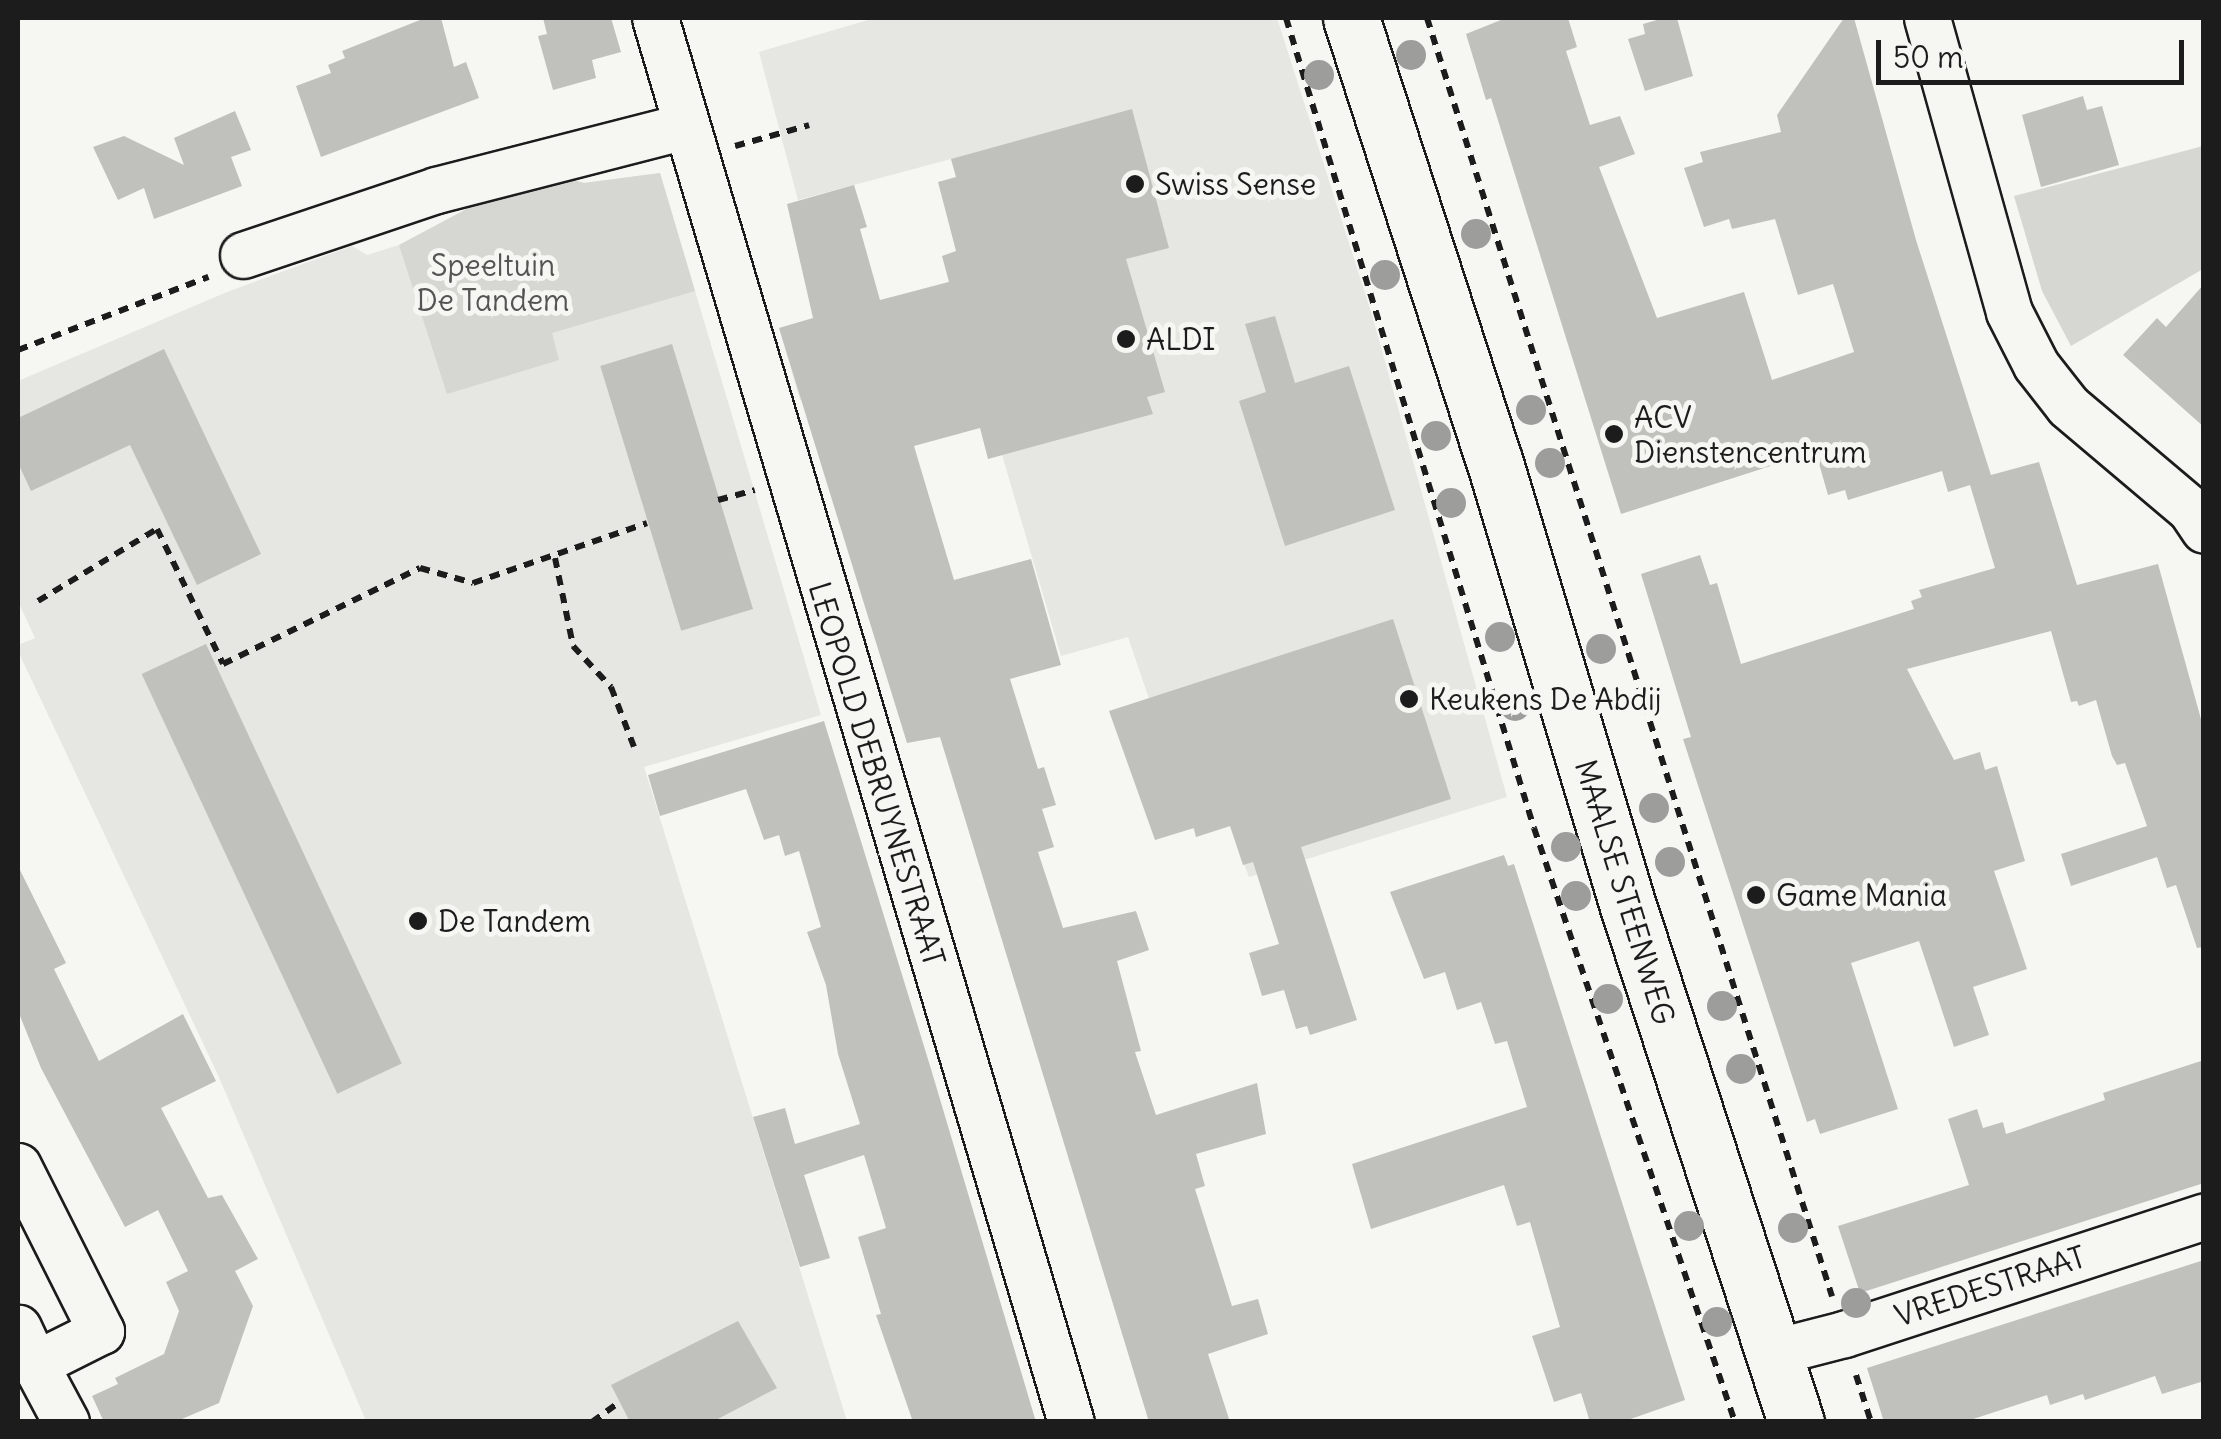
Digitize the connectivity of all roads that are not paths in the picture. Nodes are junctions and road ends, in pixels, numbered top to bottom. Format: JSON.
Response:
{"nodes":[{"id":1,"x":655,"y":18,"type":"edge"},
{"id":2,"x":1351,"y":18,"type":"edge"},
{"id":3,"x":1927,"y":18,"type":"edge"},
{"id":4,"x":690,"y":141,"type":"junction"},
{"id":5,"x":243,"y":255,"type":"road end"},
{"id":6,"x":2204,"y":530,"type":"edge"},
{"id":7,"x":18,"y":1166,"type":"edge"},
{"id":8,"x":2204,"y":1216,"type":"edge"},
{"id":9,"x":35,"y":1246,"type":"edge"},
{"id":10,"x":26,"y":1346,"type":"edge"},
{"id":11,"x":1774,"y":1352,"type":"junction"},
{"id":12,"x":66,"y":1422,"type":"edge"},
{"id":13,"x":1071,"y":1422,"type":"edge"},
{"id":14,"x":1796,"y":1422,"type":"edge"}],
"edges":[{"from":1,"to":4,"type":"street","name":"LEOPOLD DEBRUYNESTRAAT"},
{"from":2,"to":11,"type":"main road","name":"MAALSE STEENWEG"},
{"from":3,"to":6,"type":"street"},
{"from":4,"to":5,"type":"street"},
{"from":4,"to":13,"type":"street","name":"LEOPOLD DEBRUYNESTRAAT"},
{"from":7,"to":9,"type":"street"},
{"from":8,"to":11,"type":"street","name":"VREDESTRAAT"},
{"from":9,"to":10,"type":"street"},
{"from":10,"to":12,"type":"street"},
{"from":11,"to":14,"type":"main road","name":"MAALSE STEENWEG"}]}
